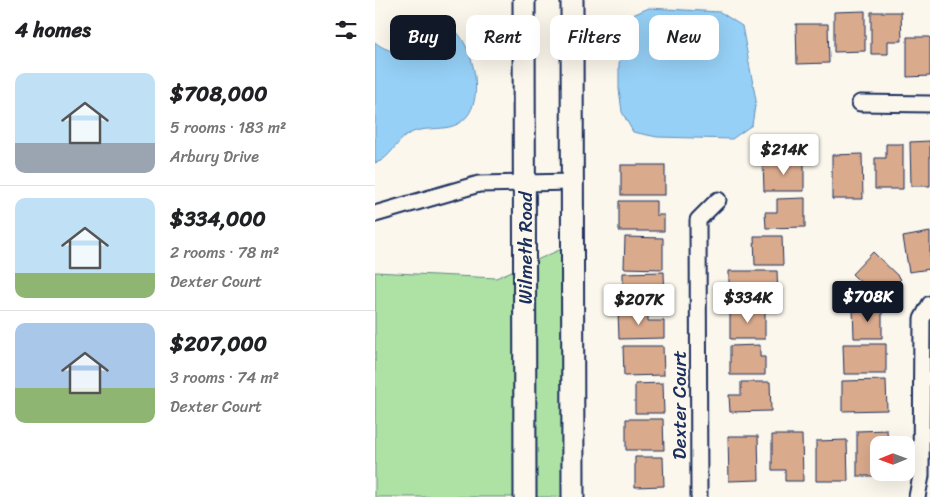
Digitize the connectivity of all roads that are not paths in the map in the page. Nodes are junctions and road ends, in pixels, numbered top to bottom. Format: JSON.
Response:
{"nodes":[{"id":1,"x":524,"y":0,"type":"edge"},
{"id":2,"x":572,"y":0,"type":"edge"},
{"id":3,"x":860,"y":102,"type":"dead end"},
{"id":4,"x":930,"y":104,"type":"edge"},
{"id":5,"x":525,"y":182,"type":"junction"},
{"id":6,"x":572,"y":182,"type":"junction"},
{"id":7,"x":717,"y":200,"type":"dead end"},
{"id":8,"x":375,"y":214,"type":"edge"},
{"id":9,"x":929,"y":304,"type":"edge"},
{"id":10,"x":525,"y":497,"type":"edge"},
{"id":11,"x":573,"y":497,"type":"edge"},
{"id":12,"x":699,"y":497,"type":"edge"},
{"id":13,"x":917,"y":497,"type":"edge"}],
"edges":[{"from":1,"to":5,"type":"main road","name":"Wilmeth Road"},
{"from":2,"to":6,"type":"main road"},
{"from":3,"to":4,"type":"street"},
{"from":5,"to":6,"type":"street"},
{"from":5,"to":8,"type":"street"},
{"from":5,"to":10,"type":"main road","name":"Wilmeth Road"},
{"from":6,"to":11,"type":"main road"},
{"from":7,"to":12,"type":"street","name":"Dexter Court"},
{"from":9,"to":13,"type":"street"}]}
